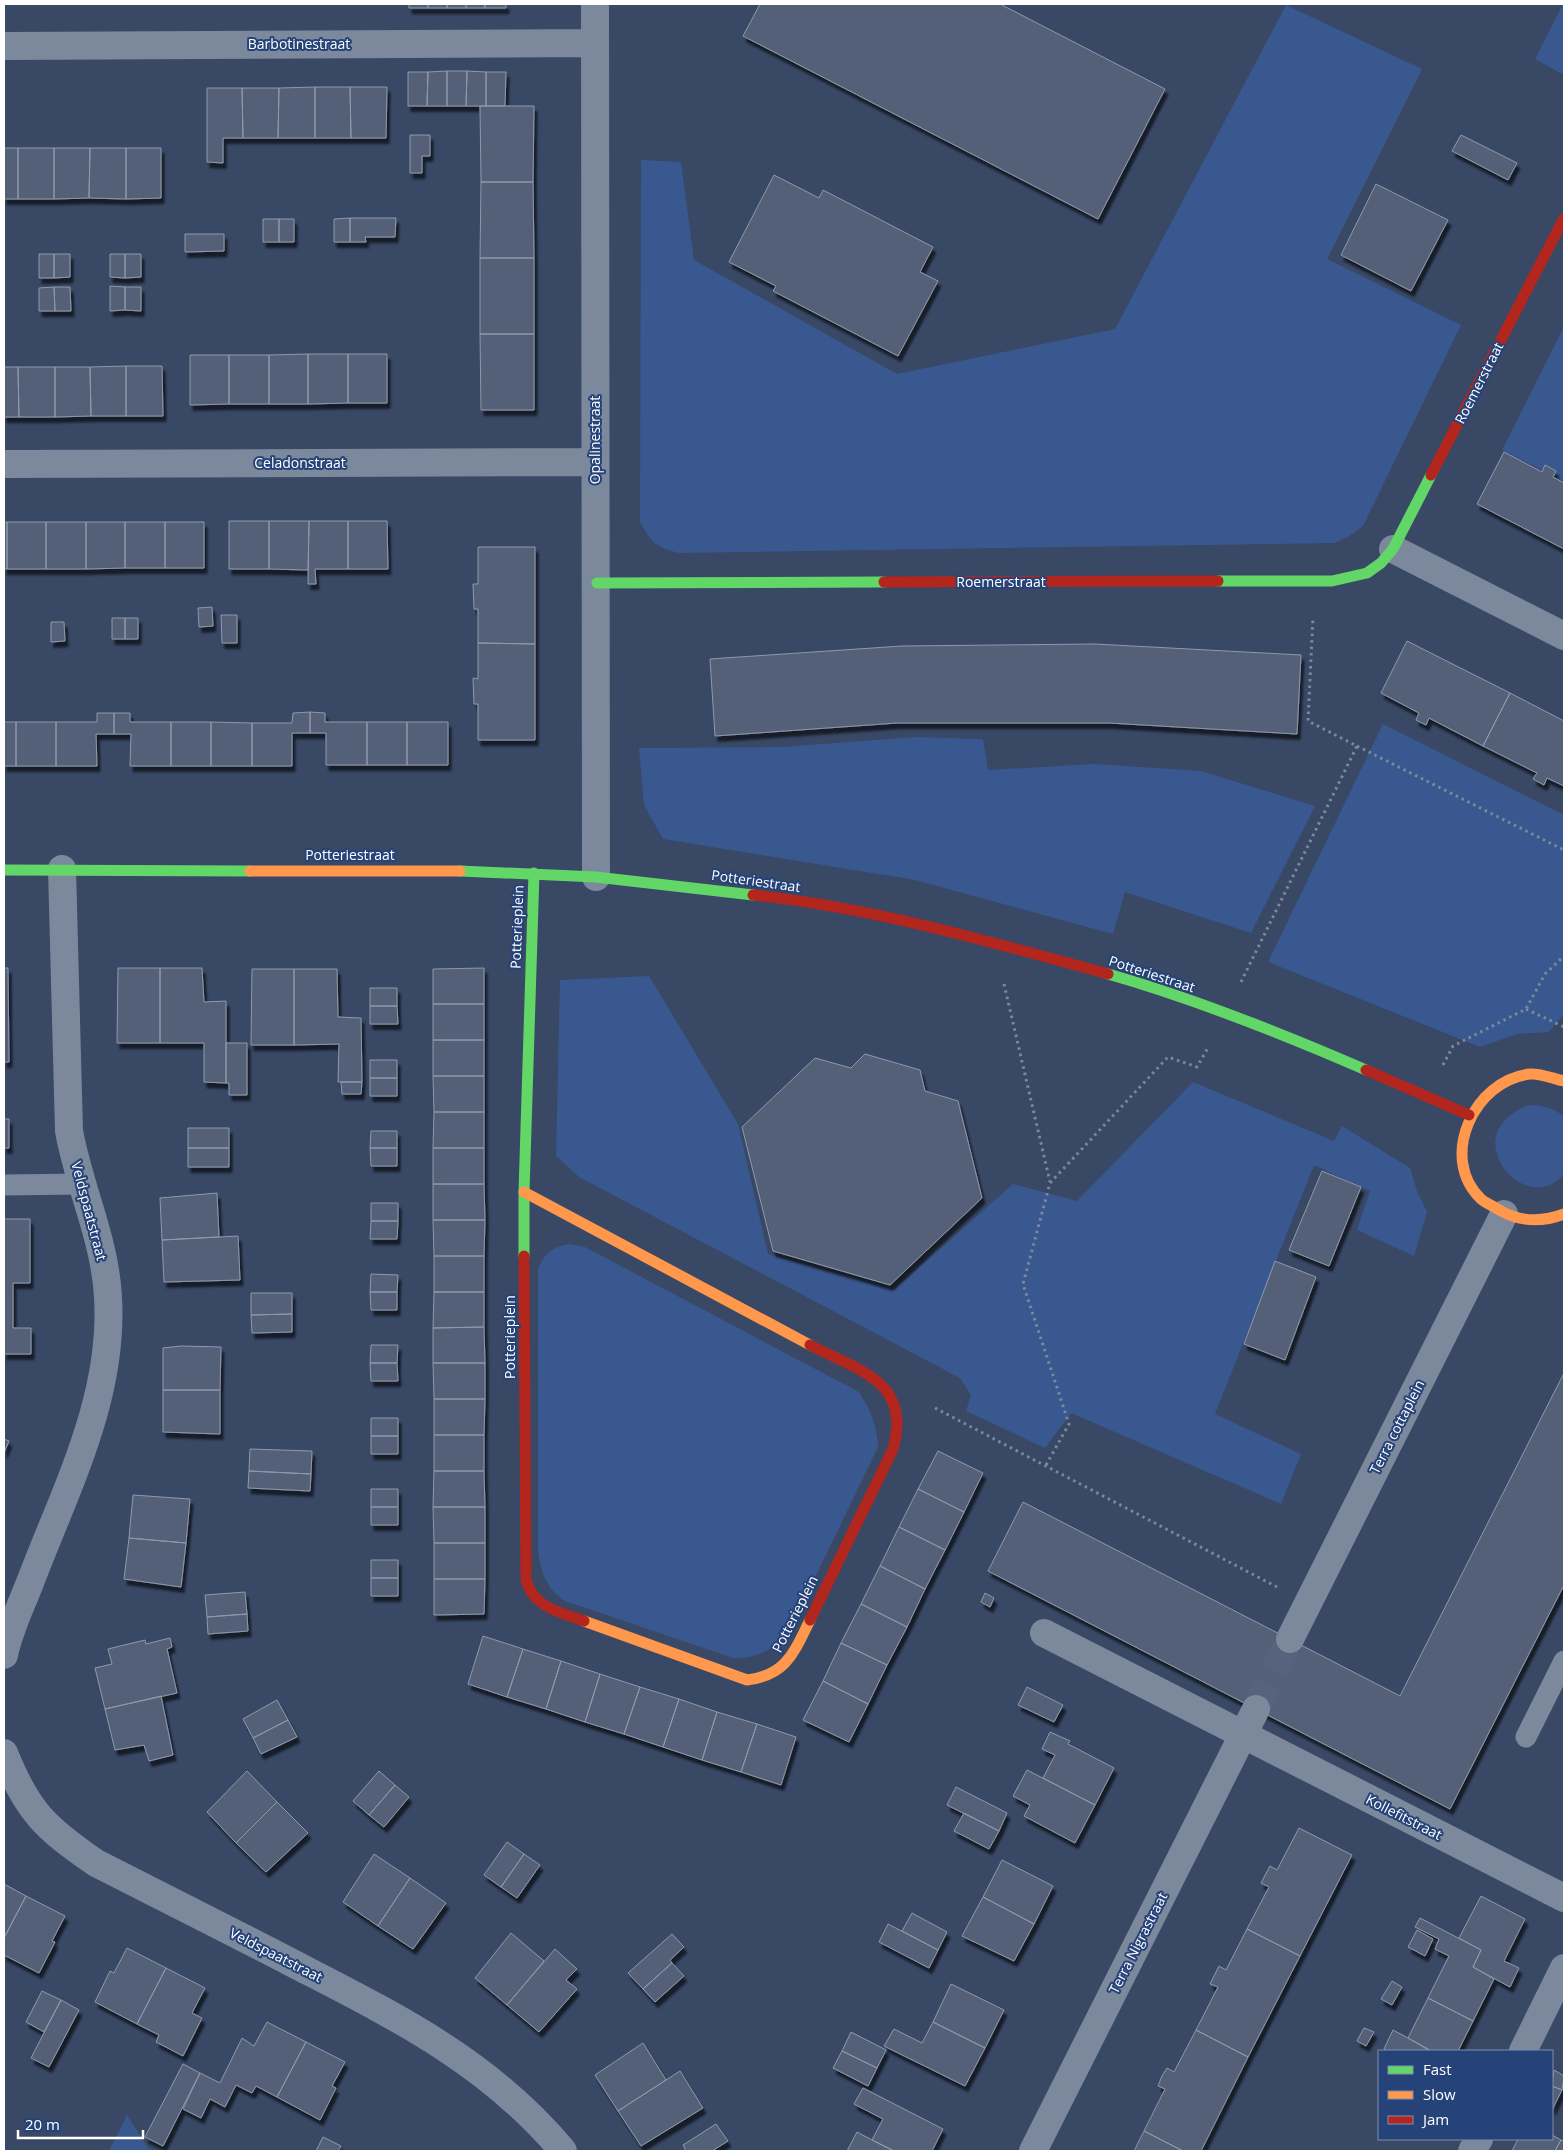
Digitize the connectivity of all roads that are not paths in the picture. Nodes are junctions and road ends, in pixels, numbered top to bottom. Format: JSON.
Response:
{"nodes":[{"id":1,"x":595,"y":4,"type":"edge"},
{"id":2,"x":595,"y":43,"type":"junction"},
{"id":3,"x":4,"y":46,"type":"edge"},
{"id":4,"x":1564,"y":218,"type":"edge"},
{"id":5,"x":595,"y":462,"type":"junction"},
{"id":6,"x":4,"y":464,"type":"edge"},
{"id":7,"x":1393,"y":549,"type":"junction"},
{"id":8,"x":596,"y":583,"type":"junction"},
{"id":9,"x":1564,"y":636,"type":"edge"},
{"id":10,"x":62,"y":869,"type":"junction"},
{"id":11,"x":4,"y":870,"type":"edge"},
{"id":12,"x":534,"y":872,"type":"junction"},
{"id":13,"x":596,"y":877,"type":"junction"},
{"id":14,"x":1564,"y":1081,"type":"edge"},
{"id":15,"x":1469,"y":1115,"type":"junction"},
{"id":16,"x":82,"y":1184,"type":"junction"},
{"id":17,"x":4,"y":1185,"type":"edge"},
{"id":18,"x":524,"y":1192,"type":"junction"},
{"id":19,"x":1504,"y":1214,"type":"junction"},
{"id":20,"x":1564,"y":1214,"type":"edge"},
{"id":21,"x":1044,"y":1633,"type":"dead end"},
{"id":22,"x":1290,"y":1639,"type":"tunnel mouth"},
{"id":23,"x":4,"y":1655,"type":"edge"},
{"id":24,"x":1564,"y":1661,"type":"edge"},
{"id":25,"x":1256,"y":1709,"type":"tunnel mouth"},
{"id":26,"x":1243,"y":1735,"type":"junction"},
{"id":27,"x":1526,"y":1737,"type":"dead end"},
{"id":28,"x":4,"y":1753,"type":"edge"},
{"id":29,"x":1564,"y":1898,"type":"edge"},
{"id":30,"x":1564,"y":1968,"type":"edge"},
{"id":31,"x":1523,"y":2050,"type":"edge"},
{"id":32,"x":1478,"y":2140,"type":"edge"},
{"id":33,"x":562,"y":2151,"type":"edge"},
{"id":34,"x":1033,"y":2151,"type":"edge"},
{"id":35,"x":1472,"y":2151,"type":"edge"}],
"edges":[{"from":1,"to":2,"type":"street","name":"Opalinestraat"},
{"from":2,"to":3,"type":"street","name":"Barbotinestraat"},
{"from":2,"to":5,"type":"street","name":"Opalinestraat"},
{"from":4,"to":7,"type":"street","name":"Roemerstraat"},
{"from":5,"to":6,"type":"street","name":"Celadonstraat"},
{"from":5,"to":8,"type":"street","name":"Opalinestraat"},
{"from":7,"to":8,"type":"street","name":"Roemerstraat"},
{"from":7,"to":9,"type":"street"},
{"from":8,"to":13,"type":"street","name":"Opalinestraat"},
{"from":10,"to":11,"type":"street","name":"Potteriestraat"},
{"from":10,"to":12,"type":"street","name":"Potteriestraat"},
{"from":10,"to":16,"type":"street","name":"Veldspaatstraat"},
{"from":12,"to":13,"type":"street","name":"Potteriestraat"},
{"from":12,"to":18,"type":"street","name":"Potterieplein"},
{"from":13,"to":15,"type":"street","name":"Potteriestraat"},
{"from":14,"to":15,"type":"street"},
{"from":15,"to":19,"type":"street"},
{"from":16,"to":17,"type":"lane"},
{"from":16,"to":23,"type":"street","name":"Veldspaatstraat"},
{"from":18,"to":18,"type":"street","name":"Potterieplein"},
{"from":19,"to":20,"type":"street"},
{"from":19,"to":22,"type":"street","name":"Terra cottaplein"},
{"from":21,"to":26,"type":"street"},
{"from":24,"to":27,"type":"lane"},
{"from":25,"to":26,"type":"street"},
{"from":26,"to":29,"type":"street","name":"Kollefitstraat"},
{"from":26,"to":34,"type":"street","name":"Terra Nigrastraat"},
{"from":28,"to":33,"type":"street","name":"Veldspaatstraat"},
{"from":30,"to":31,"type":"street"},
{"from":32,"to":35,"type":"street"}]}
